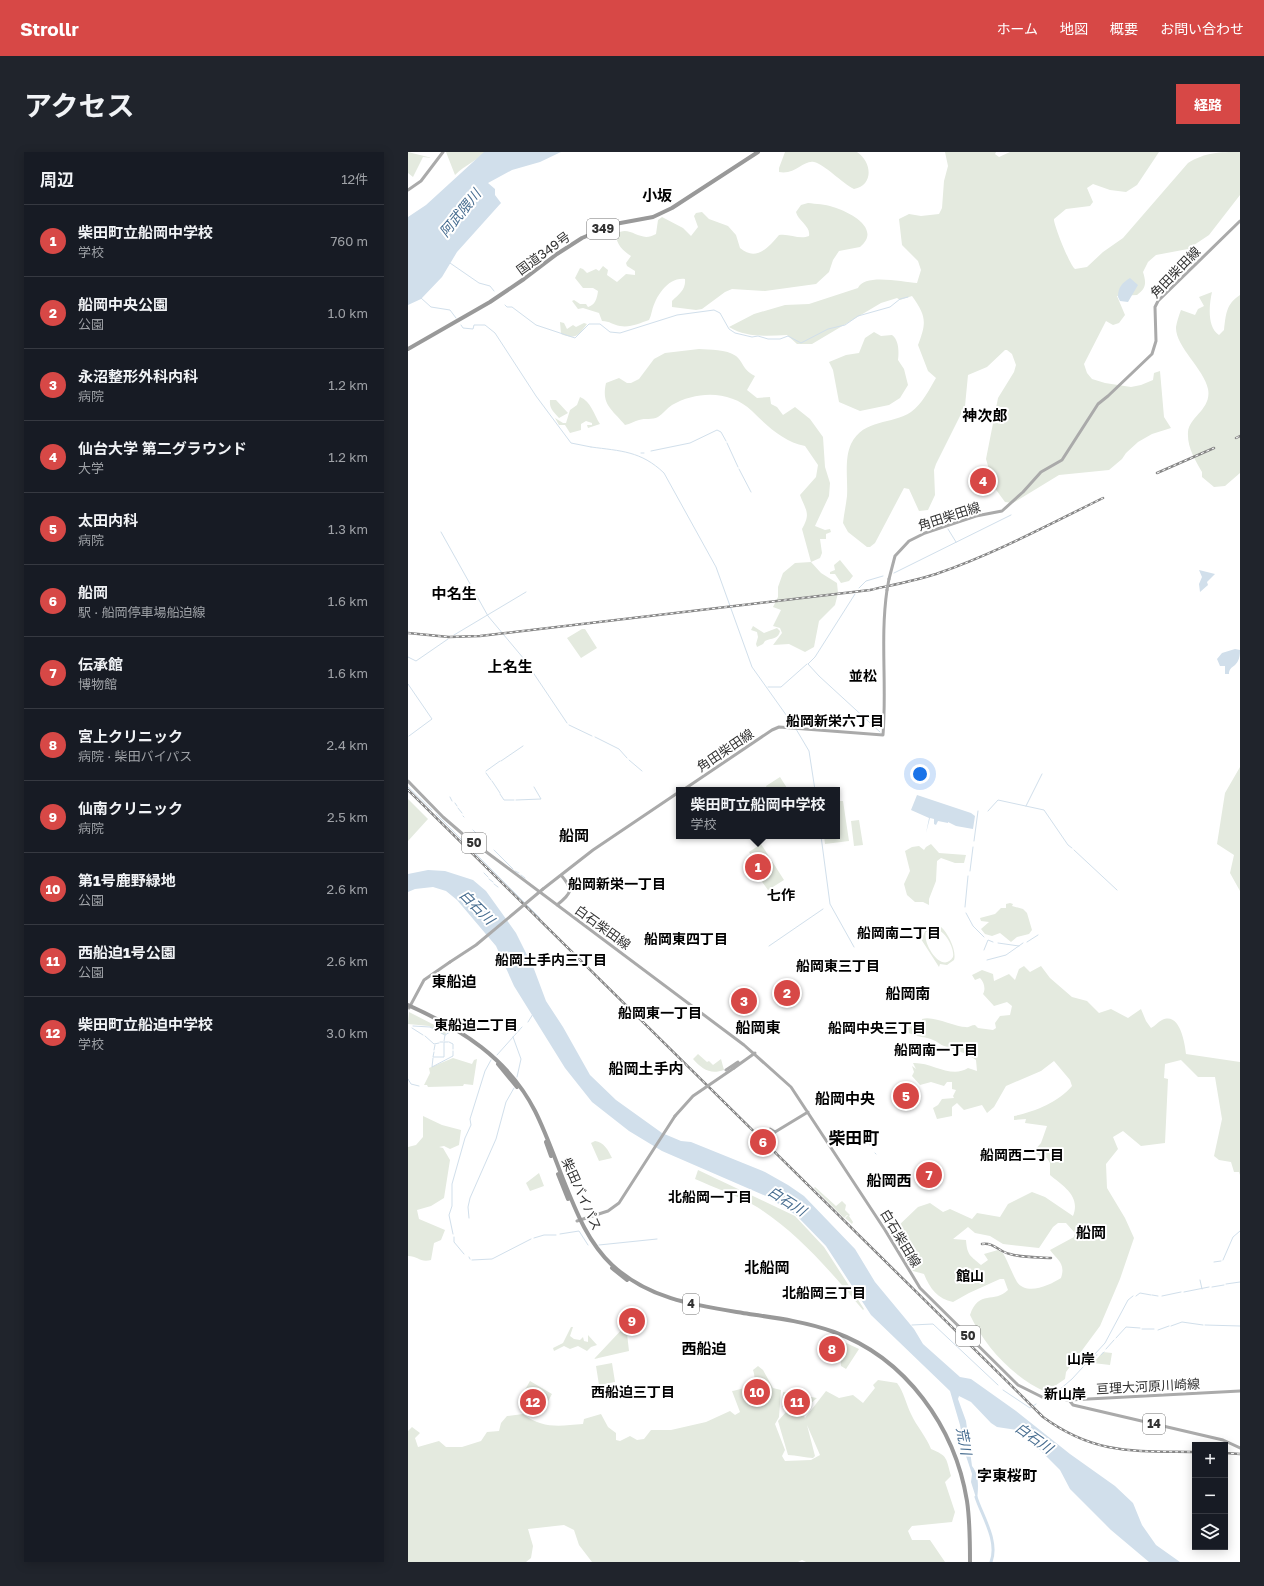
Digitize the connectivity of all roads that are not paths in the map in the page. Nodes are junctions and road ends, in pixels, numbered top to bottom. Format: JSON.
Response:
{"nodes":[{"id":1,"x":443,"y":152,"type":"edge"},
{"id":2,"x":758,"y":152,"type":"edge"},
{"id":3,"x":408,"y":190,"type":"edge"},
{"id":4,"x":1240,"y":221,"type":"edge"},
{"id":5,"x":408,"y":349,"type":"edge"},
{"id":6,"x":408,"y":781,"type":"edge"},
{"id":7,"x":687,"y":787,"type":"edge"},
{"id":8,"x":676,"y":794,"type":"edge"},
{"id":9,"x":561,"y":875,"type":"junction"},
{"id":10,"x":557,"y":905,"type":"junction"},
{"id":11,"x":409,"y":1006,"type":"edge"},
{"id":12,"x":755,"y":1053,"type":"junction"},
{"id":13,"x":744,"y":1060,"type":"junction"},
{"id":14,"x":726,"y":1070,"type":"dead end"},
{"id":15,"x":808,"y":1112,"type":"junction"},
{"id":16,"x":775,"y":1132,"type":"dead end"},
{"id":17,"x":579,"y":1221,"type":"junction"},
{"id":18,"x":1240,"y":1391,"type":"edge"},
{"id":19,"x":1069,"y":1400,"type":"junction"},
{"id":20,"x":1240,"y":1448,"type":"edge"},
{"id":21,"x":969,"y":1562,"type":"edge"}],
"edges":[{"from":1,"to":3,"type":"main road"},
{"from":2,"to":5,"type":"highway","name":"国道349号","number":"349"},
{"from":4,"to":7,"type":"main road","name":"角田柴田線","bridge":true},
{"from":6,"to":10,"type":"main road","name":"白石柴田線","number":"50"},
{"from":8,"to":9,"type":"main road"},
{"from":9,"to":10,"type":"main road"},
{"from":9,"to":11,"type":"main road","bridge":true},
{"from":10,"to":12,"type":"main road","name":"白石柴田線","number":"50"},
{"from":11,"to":17,"type":"highway","name":"柴田バイパス","number":"4"},
{"from":12,"to":13,"type":"main road"},
{"from":12,"to":15,"type":"main road","name":"白石柴田線","number":"50"},
{"from":13,"to":14,"type":"main road"},
{"from":13,"to":17,"type":"main road","bridge":true},
{"from":15,"to":16,"type":"main road"},
{"from":15,"to":19,"type":"main road","name":"白石柴田線","number":"50"},
{"from":17,"to":21,"type":"highway","name":"柴田バイパス","number":"4"},
{"from":17,"to":21,"type":"highway","name":"柴田バイパス","number":"4"},
{"from":18,"to":19,"type":"main road","name":"亘理大河原川崎線","number":"14"},
{"from":19,"to":20,"type":"main road","name":"亘理大河原川崎線","number":"14"}]}
